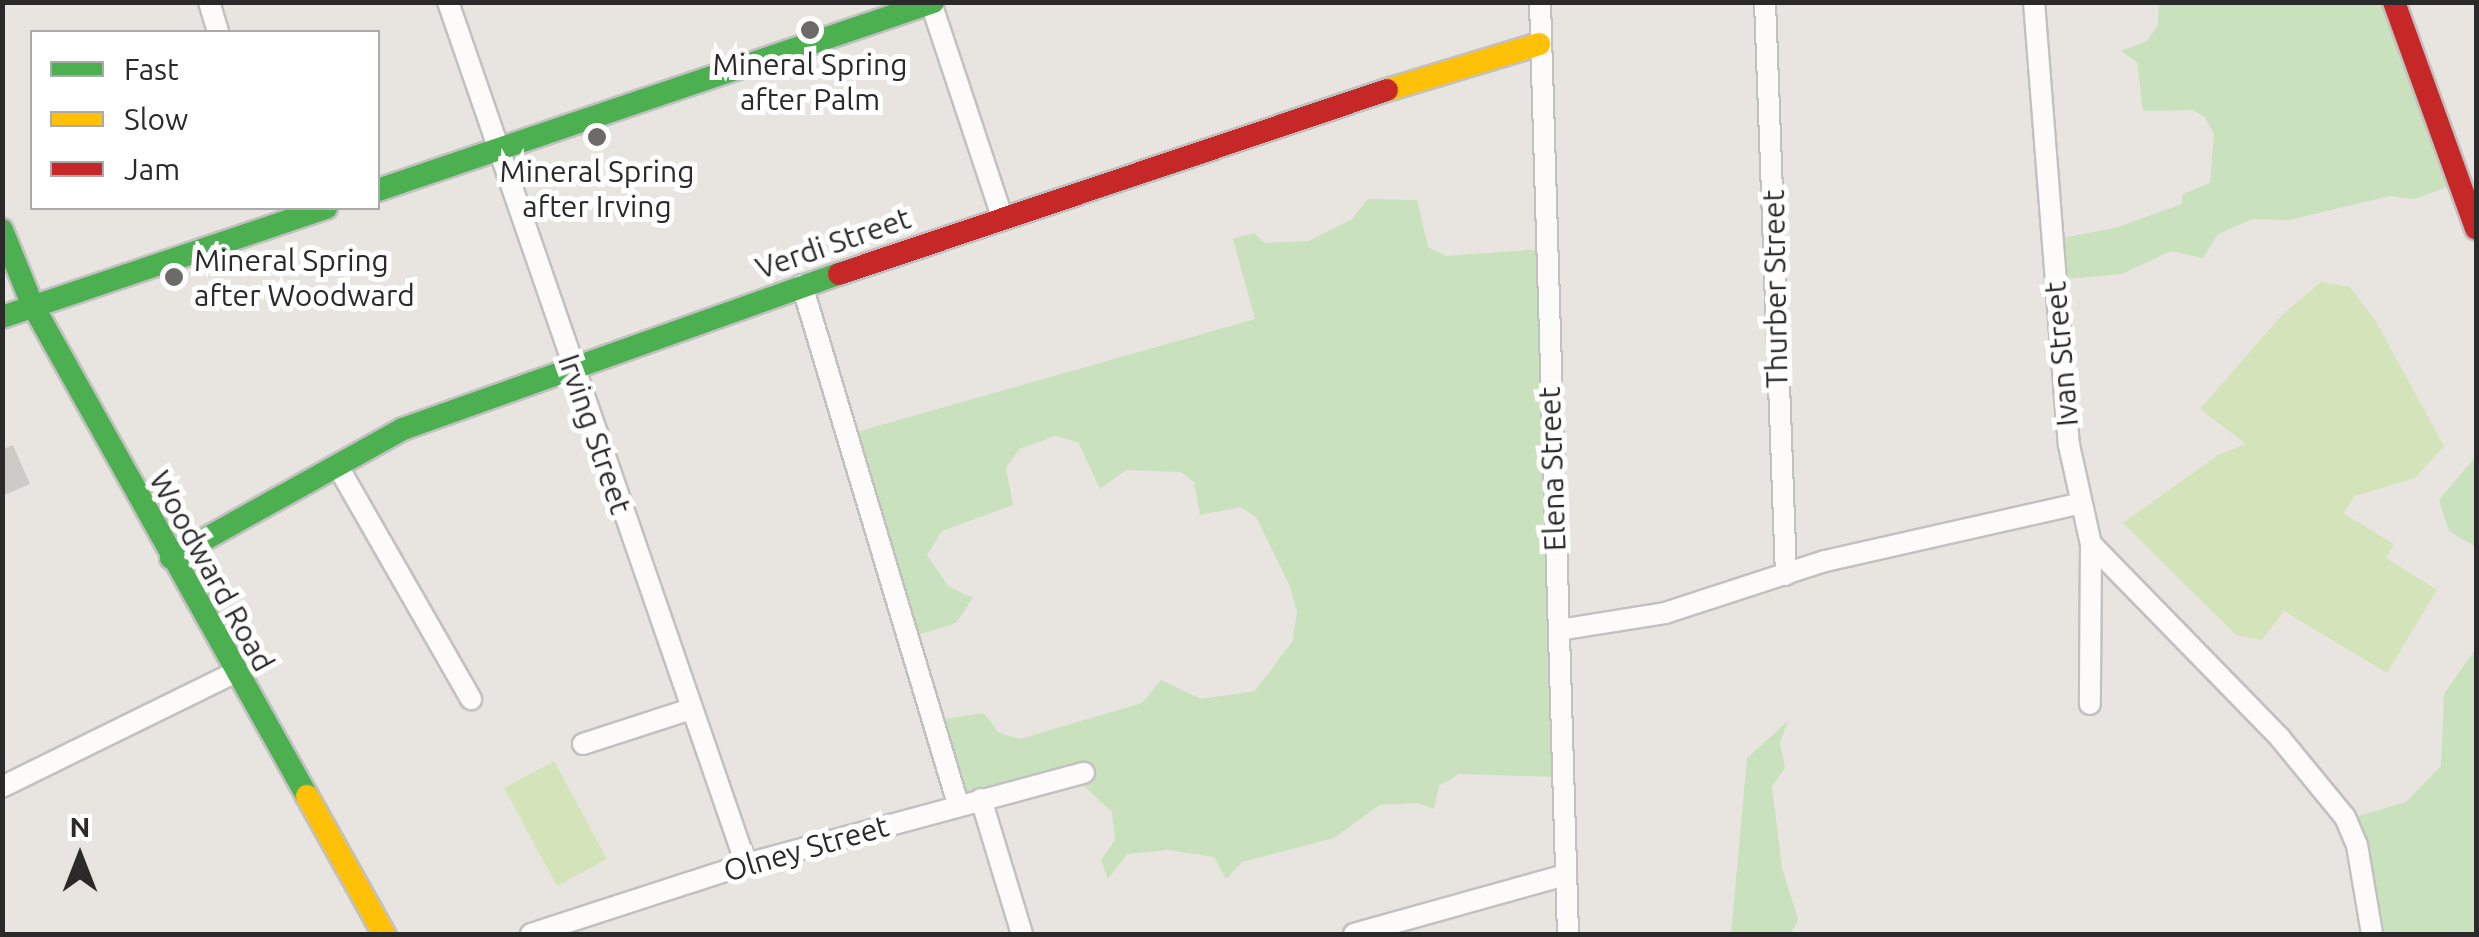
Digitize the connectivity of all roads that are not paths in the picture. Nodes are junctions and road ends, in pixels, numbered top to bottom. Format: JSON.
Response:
{"nodes":[{"id":1,"x":208,"y":2,"type":"edge"},
{"id":2,"x":448,"y":2,"type":"edge"},
{"id":3,"x":1540,"y":2,"type":"edge"},
{"id":4,"x":1765,"y":2,"type":"edge"},
{"id":5,"x":2034,"y":2,"type":"edge"},
{"id":6,"x":2394,"y":2,"type":"edge"},
{"id":7,"x":932,"y":3,"type":"edge"},
{"id":8,"x":217,"y":30,"type":"edge"},
{"id":9,"x":1539,"y":44,"type":"junction"},
{"id":10,"x":498,"y":150,"type":"junction"},
{"id":11,"x":380,"y":189,"type":"edge"},
{"id":12,"x":313,"y":210,"type":"edge"},
{"id":13,"x":279,"y":215,"type":"edge"},
{"id":14,"x":1002,"y":216,"type":"junction"},
{"id":15,"x":2,"y":230,"type":"edge"},
{"id":16,"x":2476,"y":230,"type":"edge"},
{"id":17,"x":802,"y":285,"type":"junction"},
{"id":18,"x":34,"y":309,"type":"junction"},
{"id":19,"x":2,"y":318,"type":"edge"},
{"id":20,"x":571,"y":364,"type":"junction"},
{"id":21,"x":337,"y":465,"type":"junction"},
{"id":22,"x":2078,"y":504,"type":"junction"},
{"id":23,"x":2090,"y":544,"type":"junction"},
{"id":24,"x":171,"y":558,"type":"junction"},
{"id":25,"x":1786,"y":574,"type":"junction"},
{"id":26,"x":1559,"y":630,"type":"junction"},
{"id":27,"x":234,"y":673,"type":"junction"},
{"id":28,"x":470,"y":699,"type":"dead end"},
{"id":29,"x":2090,"y":704,"type":"dead end"},
{"id":30,"x":692,"y":709,"type":"junction"},
{"id":31,"x":583,"y":744,"type":"dead end"},
{"id":32,"x":1084,"y":773,"type":"dead end"},
{"id":33,"x":2,"y":787,"type":"edge"},
{"id":34,"x":982,"y":799,"type":"junction"},
{"id":35,"x":958,"y":804,"type":"junction"},
{"id":36,"x":746,"y":864,"type":"junction"},
{"id":37,"x":1566,"y":875,"type":"junction"},
{"id":38,"x":381,"y":934,"type":"edge"},
{"id":39,"x":531,"y":934,"type":"edge"},
{"id":40,"x":1022,"y":934,"type":"edge"},
{"id":41,"x":1354,"y":934,"type":"edge"},
{"id":42,"x":1568,"y":934,"type":"edge"},
{"id":43,"x":2372,"y":934,"type":"edge"}],
"edges":[{"from":1,"to":8,"type":"street"},
{"from":2,"to":10,"type":"street","name":"Irving Street"},
{"from":3,"to":9,"type":"street","name":"Elena Street"},
{"from":4,"to":25,"type":"street","name":"Thurber Street"},
{"from":5,"to":22,"type":"street","name":"Ivan Street"},
{"from":6,"to":16,"type":"main road"},
{"from":7,"to":10,"type":"main road"},
{"from":7,"to":14,"type":"street"},
{"from":9,"to":14,"type":"main road","name":"Verdi Street"},
{"from":9,"to":26,"type":"street","name":"Elena Street"},
{"from":10,"to":11,"type":"main road"},
{"from":10,"to":20,"type":"street","name":"Irving Street"},
{"from":12,"to":13,"type":"main road"},
{"from":13,"to":18,"type":"main road"},
{"from":14,"to":17,"type":"main road","name":"Verdi Street"},
{"from":15,"to":18,"type":"main road","name":"Woodward Road"},
{"from":17,"to":20,"type":"main road","name":"Verdi Street"},
{"from":17,"to":35,"type":"street"},
{"from":18,"to":19,"type":"main road"},
{"from":18,"to":24,"type":"main road","name":"Woodward Road"},
{"from":20,"to":21,"type":"main road","name":"Verdi Street"},
{"from":20,"to":30,"type":"street","name":"Irving Street"},
{"from":21,"to":24,"type":"main road","name":"Verdi Street"},
{"from":21,"to":28,"type":"street"},
{"from":22,"to":23,"type":"street","name":"Ivan Street"},
{"from":22,"to":25,"type":"street"},
{"from":23,"to":29,"type":"street","name":"Ivan Street"},
{"from":23,"to":43,"type":"street"},
{"from":24,"to":27,"type":"main road","name":"Woodward Road"},
{"from":25,"to":26,"type":"street"},
{"from":26,"to":37,"type":"street","name":"Elena Street"},
{"from":27,"to":33,"type":"street"},
{"from":27,"to":38,"type":"main road","name":"Woodward Road"},
{"from":30,"to":31,"type":"street"},
{"from":30,"to":36,"type":"street","name":"Irving Street"},
{"from":32,"to":34,"type":"street","name":"Olney Street"},
{"from":34,"to":35,"type":"street","name":"Olney Street"},
{"from":34,"to":40,"type":"street"},
{"from":35,"to":36,"type":"street","name":"Olney Street"},
{"from":36,"to":39,"type":"street","name":"Olney Street"},
{"from":37,"to":41,"type":"street"},
{"from":37,"to":42,"type":"street","name":"Elena Street"}]}
